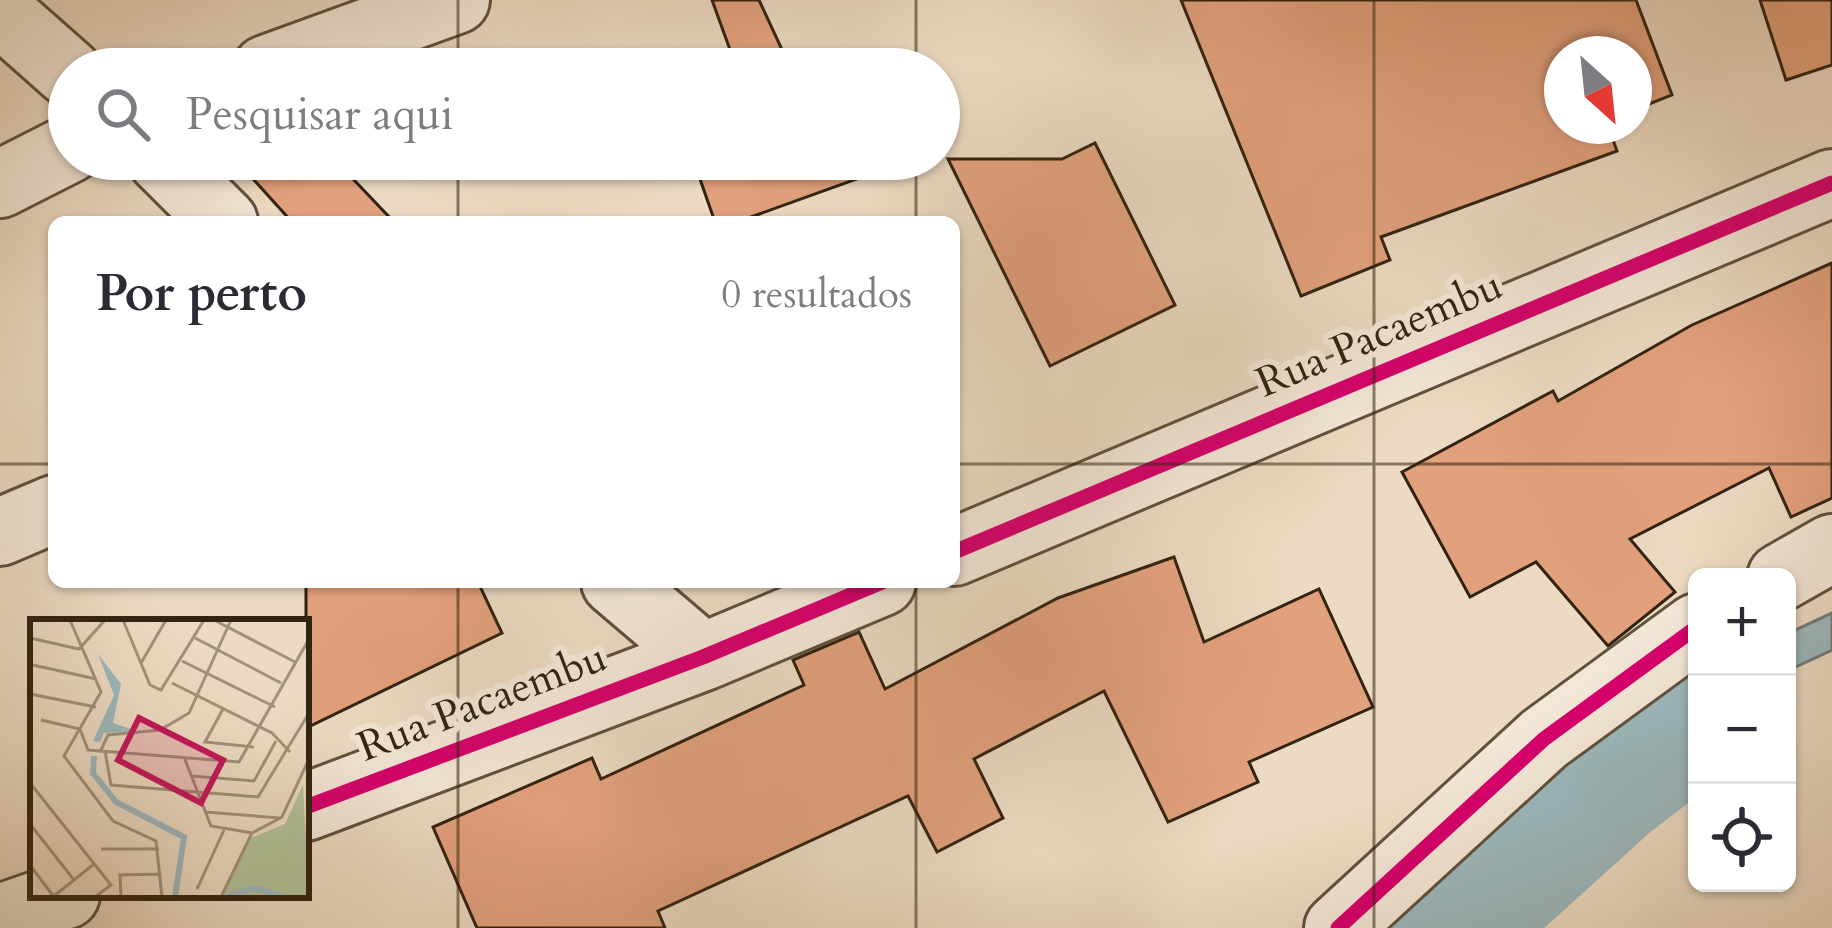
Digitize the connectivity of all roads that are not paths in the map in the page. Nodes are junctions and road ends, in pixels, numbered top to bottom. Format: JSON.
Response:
{"nodes":[{"id":1,"x":457,"y":0,"type":"edge"},
{"id":2,"x":0,"y":12,"type":"edge"},
{"id":3,"x":324,"y":48,"type":"edge"},
{"id":4,"x":48,"y":54,"type":"edge"},
{"id":5,"x":48,"y":160,"type":"edge"},
{"id":6,"x":182,"y":180,"type":"edge"},
{"id":7,"x":1832,"y":183,"type":"edge"},
{"id":8,"x":0,"y":184,"type":"edge"},
{"id":9,"x":218,"y":216,"type":"edge"},
{"id":10,"x":48,"y":512,"type":"edge"},
{"id":11,"x":0,"y":532,"type":"edge"},
{"id":12,"x":1832,"y":548,"type":"edge"},
{"id":13,"x":960,"y":549,"type":"edge"},
{"id":14,"x":1796,"y":568,"type":"edge"},
{"id":15,"x":622,"y":588,"type":"edge"},
{"id":16,"x":868,"y":588,"type":"edge"},
{"id":17,"x":1688,"y":634,"type":"edge"},
{"id":18,"x":703,"y":657,"type":"junction"},
{"id":19,"x":309,"y":806,"type":"edge"},
{"id":20,"x":57,"y":898,"type":"edge"},
{"id":21,"x":0,"y":918,"type":"edge"},
{"id":22,"x":1338,"y":928,"type":"edge"}],
"edges":[{"from":1,"to":3,"type":"street"},
{"from":2,"to":4,"type":"street"},
{"from":5,"to":8,"type":"street"},
{"from":6,"to":9,"type":"street"},
{"from":7,"to":13,"type":"street","name":"Rua Pacaembu"},
{"from":10,"to":11,"type":"street"},
{"from":12,"to":14,"type":"street"},
{"from":15,"to":18,"type":"street"},
{"from":16,"to":18,"type":"street","name":"Rua Pacaembu"},
{"from":17,"to":22,"type":"street"},
{"from":18,"to":19,"type":"street","name":"Rua Pacaembu"},
{"from":20,"to":21,"type":"street"}]}
